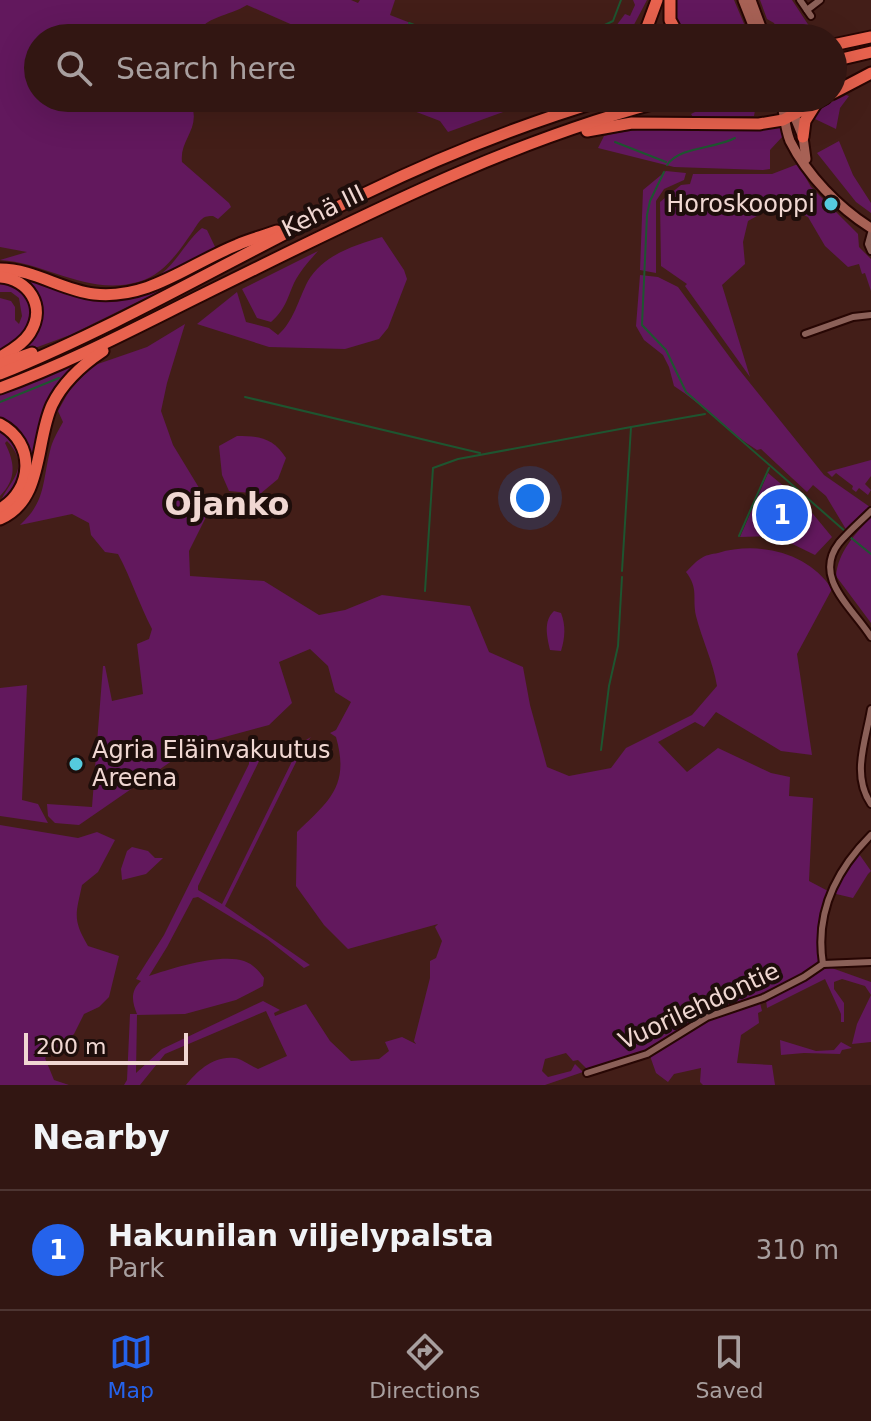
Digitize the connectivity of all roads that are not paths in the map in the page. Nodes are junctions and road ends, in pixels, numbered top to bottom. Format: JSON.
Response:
{"nodes":[{"id":1,"x":657,"y":0,"type":"edge"},
{"id":2,"x":670,"y":0,"type":"edge"},
{"id":3,"x":743,"y":0,"type":"edge"},
{"id":4,"x":751,"y":0,"type":"edge"},
{"id":5,"x":800,"y":0,"type":"edge"},
{"id":6,"x":820,"y":0,"type":"edge"},
{"id":7,"x":756,"y":23,"type":"joint"},
{"id":8,"x":648,"y":24,"type":"edge"},
{"id":9,"x":672,"y":24,"type":"edge"},
{"id":10,"x":847,"y":36,"type":"edge"},
{"id":11,"x":871,"y":37,"type":"edge"},
{"id":12,"x":847,"y":42,"type":"edge"},
{"id":13,"x":871,"y":52,"type":"edge"},
{"id":14,"x":847,"y":58,"type":"edge"},
{"id":15,"x":871,"y":73,"type":"edge"},
{"id":16,"x":847,"y":86,"type":"edge"},
{"id":17,"x":548,"y":112,"type":"edge"},
{"id":18,"x":566,"y":112,"type":"edge"},
{"id":19,"x":630,"y":112,"type":"edge"},
{"id":20,"x":787,"y":112,"type":"edge"},
{"id":21,"x":799,"y":112,"type":"edge"},
{"id":22,"x":809,"y":112,"type":"edge"},
{"id":23,"x":788,"y":118,"type":"junction"},
{"id":24,"x":531,"y":123,"type":"junction"},
{"id":25,"x":803,"y":137,"type":"junction"},
{"id":26,"x":528,"y":144,"type":"junction"},
{"id":27,"x":366,"y":192,"type":"junction"},
{"id":28,"x":871,"y":228,"type":"edge"},
{"id":29,"x":871,"y":251,"type":"edge"},
{"id":30,"x":0,"y":269,"type":"edge"},
{"id":31,"x":0,"y":277,"type":"edge"},
{"id":32,"x":129,"y":315,"type":"junction"},
{"id":33,"x":871,"y":315,"type":"edge"},
{"id":34,"x":133,"y":330,"type":"junction"},
{"id":35,"x":805,"y":334,"type":"dead end"},
{"id":36,"x":0,"y":357,"type":"edge"},
{"id":37,"x":0,"y":364,"type":"edge"},
{"id":38,"x":0,"y":374,"type":"edge"},
{"id":39,"x":0,"y":388,"type":"edge"},
{"id":40,"x":0,"y":424,"type":"edge"},
{"id":41,"x":0,"y":509,"type":"edge"},
{"id":42,"x":871,"y":511,"type":"edge"},
{"id":43,"x":0,"y":519,"type":"edge"},
{"id":44,"x":871,"y":637,"type":"edge"},
{"id":45,"x":871,"y":709,"type":"edge"},
{"id":46,"x":871,"y":804,"type":"edge"},
{"id":47,"x":871,"y":835,"type":"edge"},
{"id":48,"x":871,"y":962,"type":"edge"},
{"id":49,"x":823,"y":964,"type":"junction"},
{"id":50,"x":587,"y":1073,"type":"dead end"}],
"edges":[{"from":1,"to":8,"type":"highway"},
{"from":2,"to":9,"type":"highway"},
{"from":3,"to":7,"type":"main road"},
{"from":4,"to":7,"type":"main road"},
{"from":5,"to":6,"type":"street"},
{"from":10,"to":11,"type":"highway"},
{"from":11,"to":12,"type":"highway"},
{"from":13,"to":14,"type":"highway"},
{"from":15,"to":16,"type":"highway"},
{"from":17,"to":24,"type":"highway"},
{"from":18,"to":24,"type":"highway","name":"Kehä III"},
{"from":19,"to":26,"type":"highway","name":"Kehä III"},
{"from":20,"to":23,"type":"main road"},
{"from":21,"to":23,"type":"highway"},
{"from":22,"to":25,"type":"highway"},
{"from":23,"to":25,"type":"main road"},
{"from":23,"to":26,"type":"highway"},
{"from":23,"to":28,"type":"main road"},
{"from":24,"to":27,"type":"highway","name":"Kehä III"},
{"from":25,"to":28,"type":"main road"},
{"from":26,"to":34,"type":"highway","name":"Kehä III"},
{"from":27,"to":30,"type":"highway"},
{"from":27,"to":32,"type":"highway","name":"Kehä III"},
{"from":28,"to":29,"type":"street"},
{"from":31,"to":36,"type":"highway"},
{"from":32,"to":37,"type":"highway"},
{"from":32,"to":38,"type":"highway","name":"Kehä III"},
{"from":33,"to":35,"type":"street"},
{"from":34,"to":39,"type":"highway","name":"Kehä III"},
{"from":34,"to":43,"type":"highway"},
{"from":40,"to":41,"type":"highway"},
{"from":42,"to":44,"type":"street"},
{"from":45,"to":46,"type":"street"},
{"from":47,"to":49,"type":"street"},
{"from":48,"to":49,"type":"street"},
{"from":49,"to":50,"type":"street","name":"Vuorilehdontie"}]}
